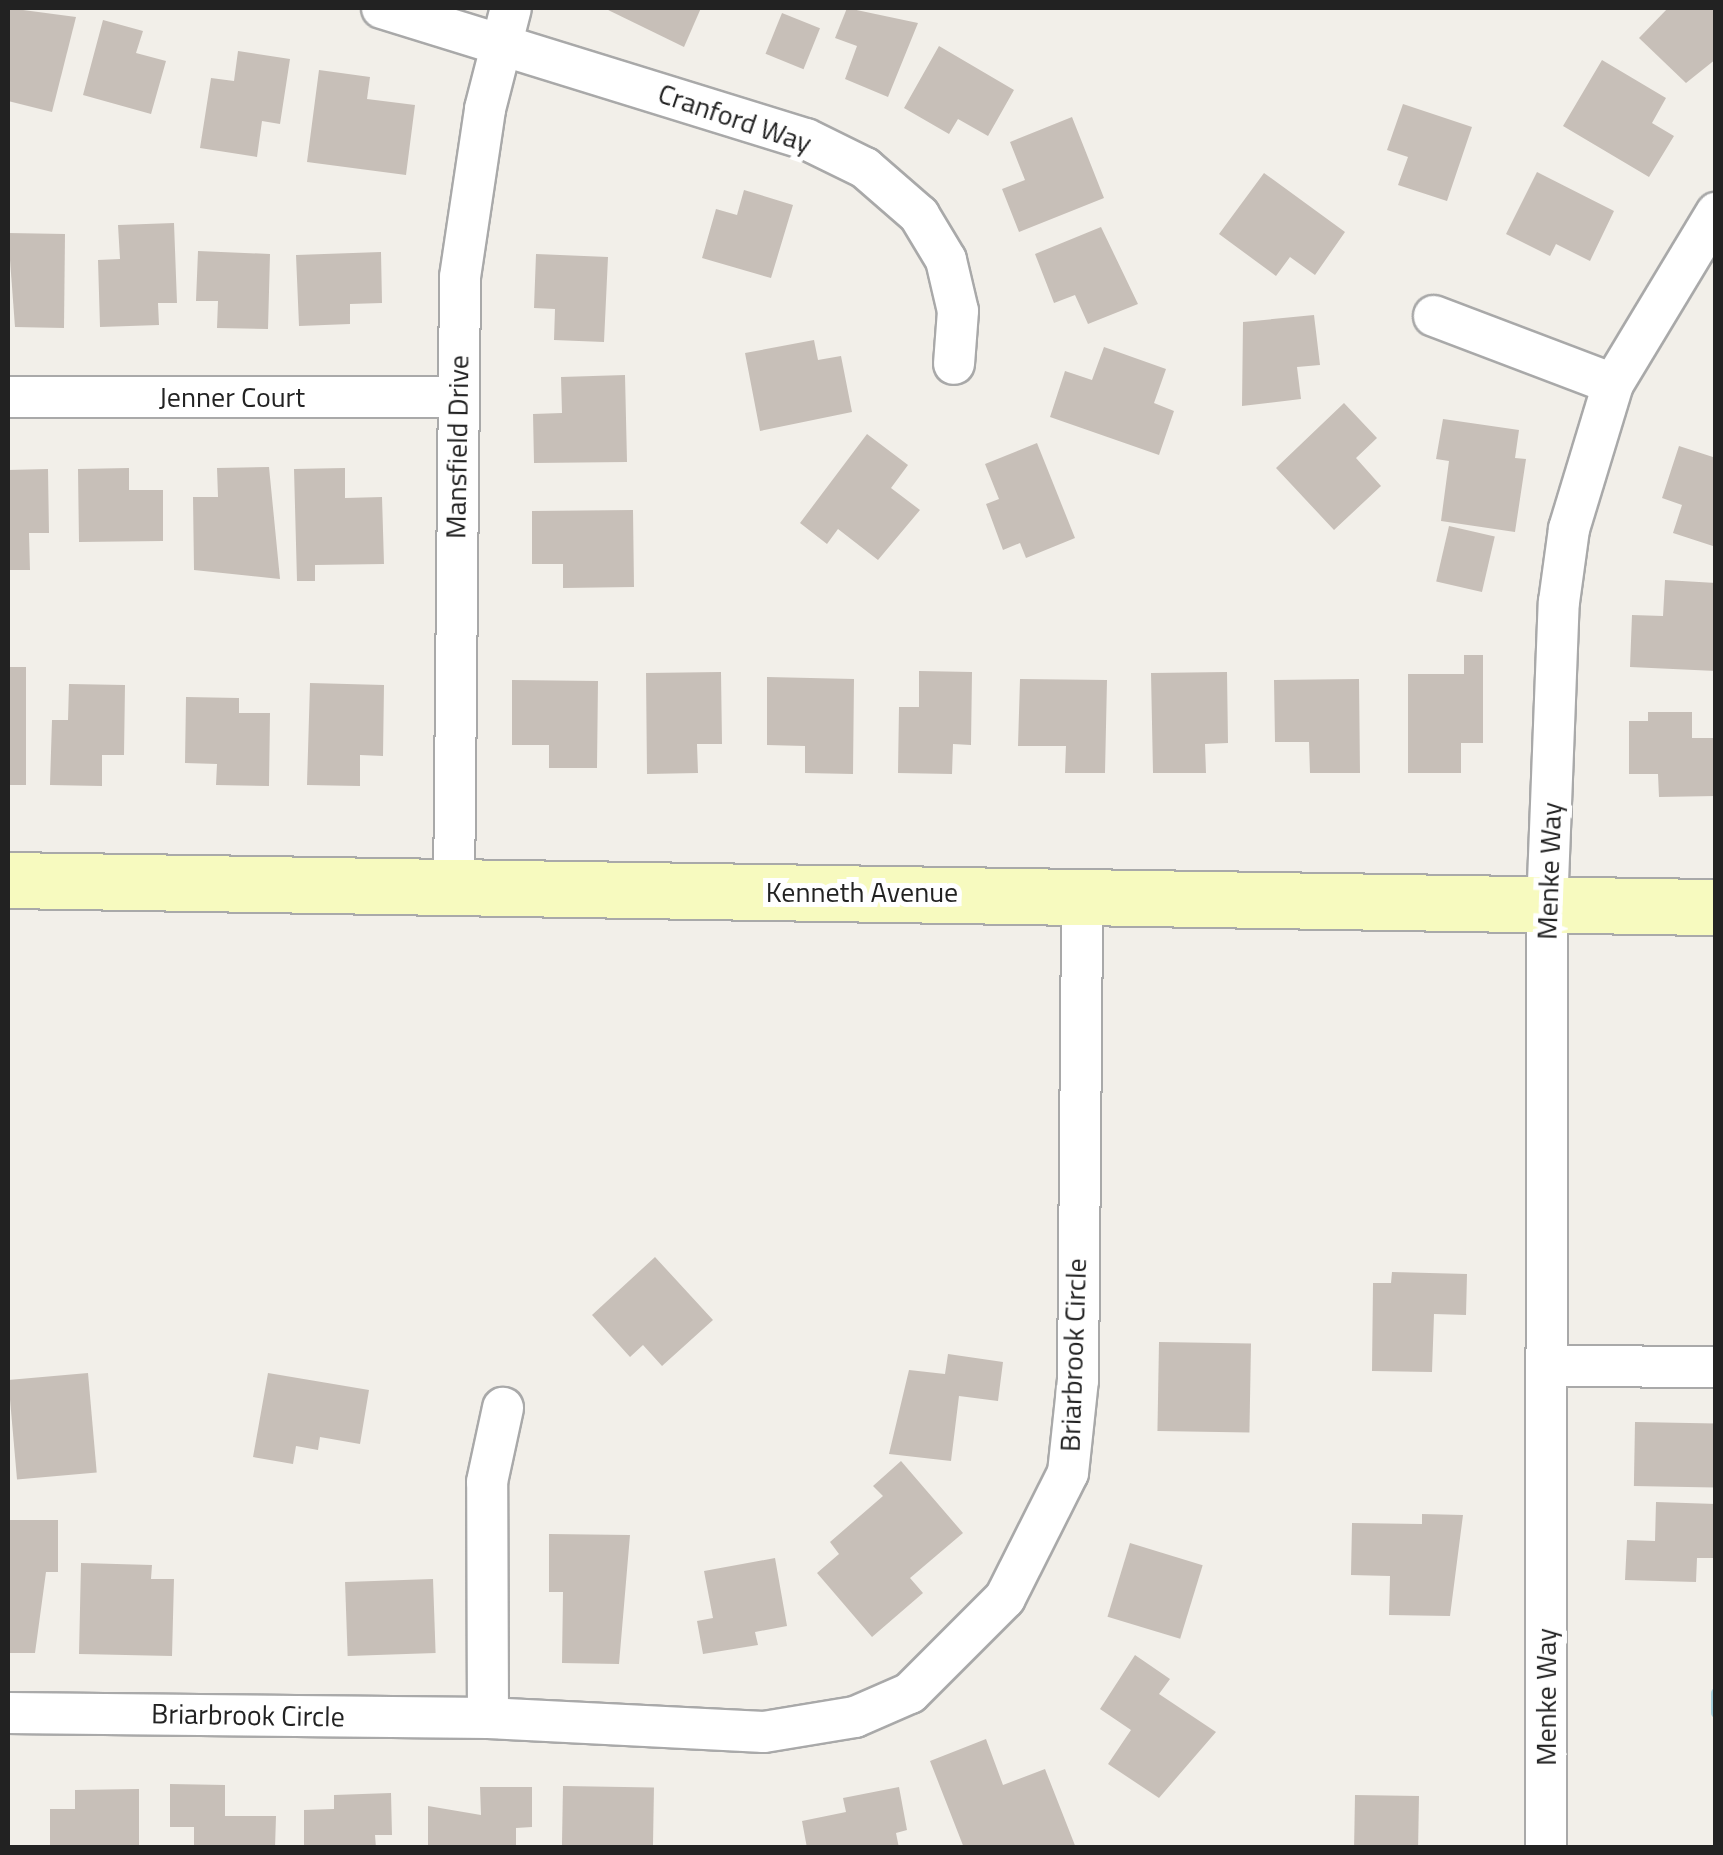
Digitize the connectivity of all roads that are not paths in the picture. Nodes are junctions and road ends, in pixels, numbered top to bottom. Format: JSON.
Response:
{"nodes":[{"id":1,"x":382,"y":8,"type":"edge"},
{"id":2,"x":506,"y":24,"type":"edge"},
{"id":3,"x":1716,"y":213,"type":"edge"},
{"id":4,"x":1434,"y":316,"type":"dead end"},
{"id":5,"x":954,"y":364,"type":"dead end"},
{"id":6,"x":1613,"y":384,"type":"junction"},
{"id":7,"x":8,"y":397,"type":"edge"},
{"id":8,"x":457,"y":397,"type":"junction"},
{"id":9,"x":8,"y":880,"type":"edge"},
{"id":10,"x":454,"y":892,"type":"junction"},
{"id":11,"x":1082,"y":893,"type":"junction"},
{"id":12,"x":1716,"y":907,"type":"edge"},
{"id":13,"x":1547,"y":908,"type":"junction"},
{"id":14,"x":1546,"y":1366,"type":"junction"},
{"id":15,"x":1716,"y":1367,"type":"edge"},
{"id":16,"x":503,"y":1408,"type":"dead end"},
{"id":17,"x":8,"y":1713,"type":"edge"},
{"id":18,"x":488,"y":1718,"type":"junction"},
{"id":19,"x":1546,"y":1848,"type":"edge"}],
"edges":[{"from":1,"to":2,"type":"street","name":"Cranford Way"},
{"from":2,"to":5,"type":"street","name":"Cranford Way"},
{"from":2,"to":8,"type":"street","name":"Mansfield Drive"},
{"from":3,"to":6,"type":"street","name":"Menke Way"},
{"from":4,"to":6,"type":"street"},
{"from":6,"to":13,"type":"street","name":"Menke Way"},
{"from":7,"to":8,"type":"street","name":"Jenner Court"},
{"from":8,"to":10,"type":"street","name":"Mansfield Drive"},
{"from":9,"to":10,"type":"main road","name":"Kenneth Avenue"},
{"from":10,"to":11,"type":"main road","name":"Kenneth Avenue"},
{"from":11,"to":13,"type":"main road","name":"Kenneth Avenue"},
{"from":11,"to":18,"type":"street","name":"Briarbrook Circle"},
{"from":12,"to":13,"type":"main road","name":"Kenneth Avenue"},
{"from":13,"to":14,"type":"street","name":"Menke Way"},
{"from":14,"to":15,"type":"street"},
{"from":14,"to":19,"type":"street","name":"Menke Way"},
{"from":16,"to":18,"type":"street"},
{"from":17,"to":18,"type":"street","name":"Briarbrook Circle"}]}
